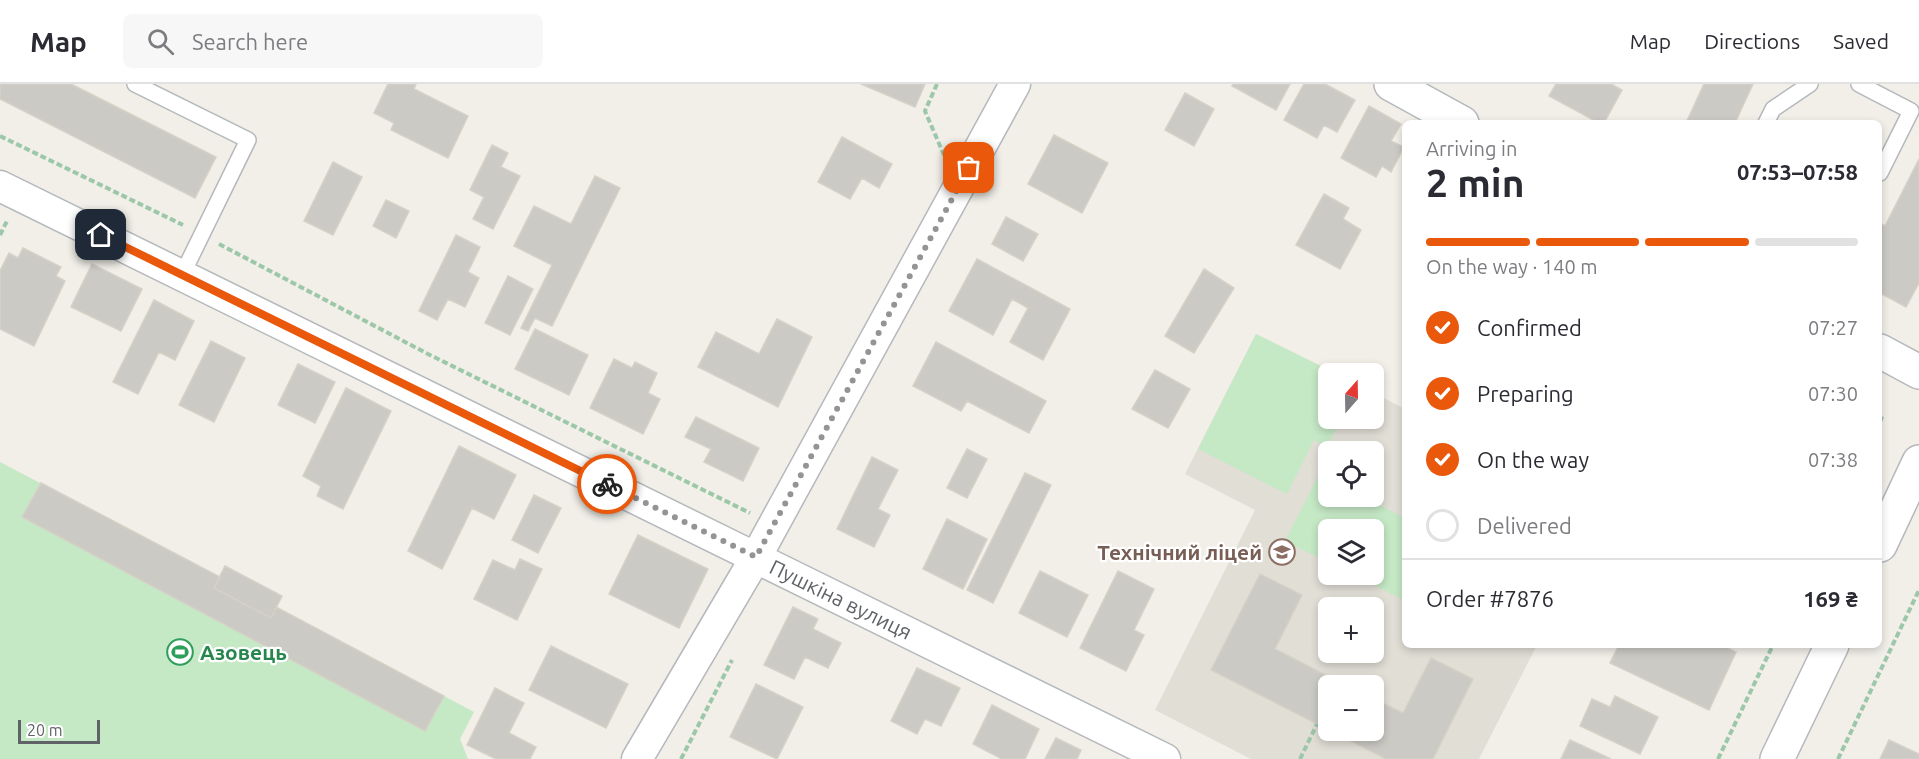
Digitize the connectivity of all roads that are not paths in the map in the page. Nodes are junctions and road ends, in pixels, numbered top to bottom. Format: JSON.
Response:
{"nodes":[{"id":1,"x":135,"y":84,"type":"edge"},
{"id":2,"x":1015,"y":84,"type":"edge"},
{"id":3,"x":1390,"y":84,"type":"edge"},
{"id":4,"x":1810,"y":84,"type":"edge"},
{"id":5,"x":1859,"y":84,"type":"edge"},
{"id":6,"x":1456,"y":120,"type":"edge"},
{"id":7,"x":1768,"y":120,"type":"edge"},
{"id":8,"x":1882,"y":169,"type":"edge"},
{"id":9,"x":0,"y":186,"type":"edge"},
{"id":10,"x":182,"y":275,"type":"junction"},
{"id":11,"x":1882,"y":352,"type":"edge"},
{"id":12,"x":1919,"y":372,"type":"edge"},
{"id":13,"x":1919,"y":462,"type":"edge"},
{"id":14,"x":1882,"y":541,"type":"edge"},
{"id":15,"x":756,"y":557,"type":"junction"},
{"id":16,"x":1831,"y":648,"type":"edge"},
{"id":17,"x":637,"y":759,"type":"edge"},
{"id":18,"x":1165,"y":759,"type":"edge"},
{"id":19,"x":1777,"y":759,"type":"edge"}],
"edges":[{"from":1,"to":10,"type":"lane"},
{"from":2,"to":15,"type":"street"},
{"from":3,"to":6,"type":"street"},
{"from":4,"to":7,"type":"lane"},
{"from":5,"to":8,"type":"lane"},
{"from":9,"to":10,"type":"street","name":"Пушкіна вулиця"},
{"from":10,"to":15,"type":"street","name":"Пушкіна вулиця"},
{"from":11,"to":12,"type":"street"},
{"from":13,"to":14,"type":"street"},
{"from":15,"to":17,"type":"street"},
{"from":15,"to":18,"type":"street","name":"Пушкіна вулиця"},
{"from":16,"to":19,"type":"street"}]}
